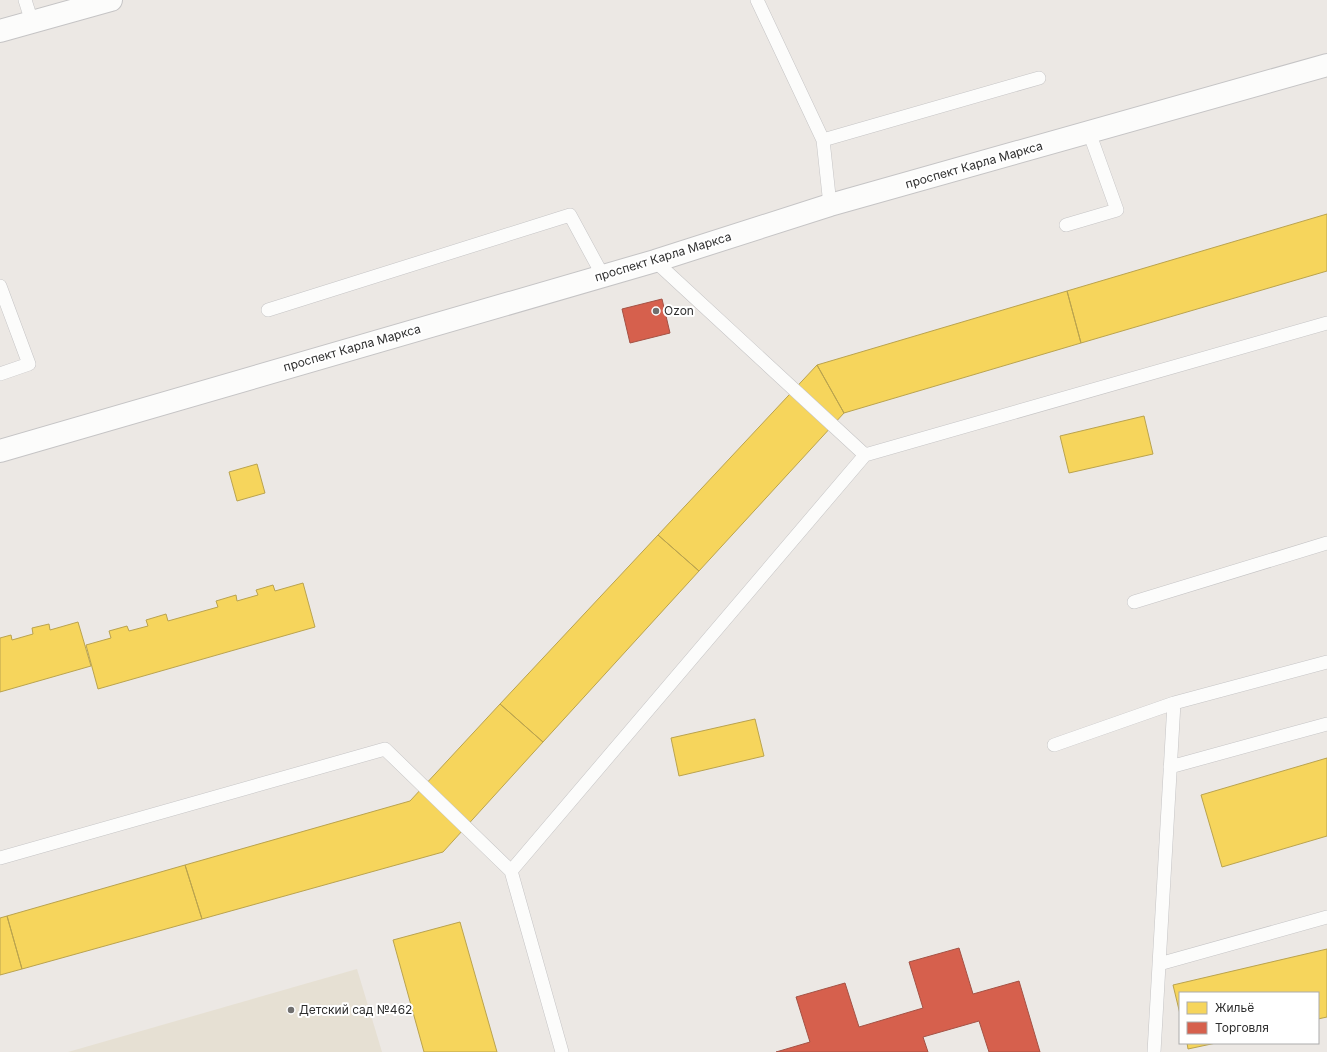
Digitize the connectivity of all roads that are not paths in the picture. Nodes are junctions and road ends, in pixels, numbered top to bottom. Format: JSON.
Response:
{"nodes":[{"id":1,"x":25,"y":0,"type":"edge"},
{"id":2,"x":111,"y":0,"type":"edge"},
{"id":3,"x":757,"y":0,"type":"edge"},
{"id":4,"x":32,"y":22,"type":"junction"},
{"id":5,"x":0,"y":31,"type":"edge"},
{"id":6,"x":1327,"y":65,"type":"edge"},
{"id":7,"x":1039,"y":78,"type":"dead end"},
{"id":8,"x":1089,"y":132,"type":"junction"},
{"id":9,"x":823,"y":140,"type":"junction"},
{"id":10,"x":830,"y":205,"type":"junction"},
{"id":11,"x":1066,"y":225,"type":"dead end"},
{"id":12,"x":655,"y":261,"type":"junction"},
{"id":13,"x":603,"y":276,"type":"junction"},
{"id":14,"x":1,"y":294,"type":"edge"},
{"id":15,"x":268,"y":310,"type":"dead end"},
{"id":16,"x":1327,"y":323,"type":"edge"},
{"id":17,"x":0,"y":374,"type":"edge"},
{"id":18,"x":0,"y":451,"type":"edge"},
{"id":19,"x":865,"y":455,"type":"junction"},
{"id":20,"x":1327,"y":543,"type":"edge"},
{"id":21,"x":1134,"y":602,"type":"dead end"},
{"id":22,"x":1327,"y":662,"type":"edge"},
{"id":23,"x":1174,"y":703,"type":"junction"},
{"id":24,"x":1327,"y":724,"type":"edge"},
{"id":25,"x":1054,"y":745,"type":"dead end"},
{"id":26,"x":1170,"y":767,"type":"junction"},
{"id":27,"x":0,"y":858,"type":"edge"},
{"id":28,"x":512,"y":871,"type":"junction"},
{"id":29,"x":1327,"y":917,"type":"edge"},
{"id":30,"x":1159,"y":964,"type":"junction"},
{"id":31,"x":562,"y":1052,"type":"edge"},
{"id":32,"x":1154,"y":1052,"type":"edge"}],
"edges":[{"from":1,"to":4,"type":"lane"},
{"from":2,"to":4,"type":"main road"},
{"from":3,"to":9,"type":"lane"},
{"from":4,"to":5,"type":"main road"},
{"from":6,"to":8,"type":"main road","name":"проспект Карла Маркса"},
{"from":7,"to":9,"type":"lane"},
{"from":8,"to":10,"type":"main road","name":"проспект Карла Маркса"},
{"from":8,"to":11,"type":"lane"},
{"from":9,"to":10,"type":"lane"},
{"from":10,"to":12,"type":"main road","name":"проспект Карла Маркса"},
{"from":12,"to":13,"type":"main road","name":"проспект Карла Маркса"},
{"from":12,"to":19,"type":"lane"},
{"from":13,"to":15,"type":"lane"},
{"from":13,"to":18,"type":"main road","name":"проспект Карла Маркса"},
{"from":14,"to":17,"type":"lane"},
{"from":16,"to":19,"type":"lane"},
{"from":19,"to":28,"type":"lane"},
{"from":20,"to":21,"type":"lane"},
{"from":22,"to":23,"type":"lane"},
{"from":23,"to":25,"type":"lane"},
{"from":23,"to":26,"type":"lane"},
{"from":24,"to":26,"type":"lane"},
{"from":26,"to":30,"type":"lane"},
{"from":27,"to":28,"type":"lane"},
{"from":28,"to":31,"type":"lane"},
{"from":29,"to":30,"type":"lane"},
{"from":30,"to":32,"type":"lane"}]}
